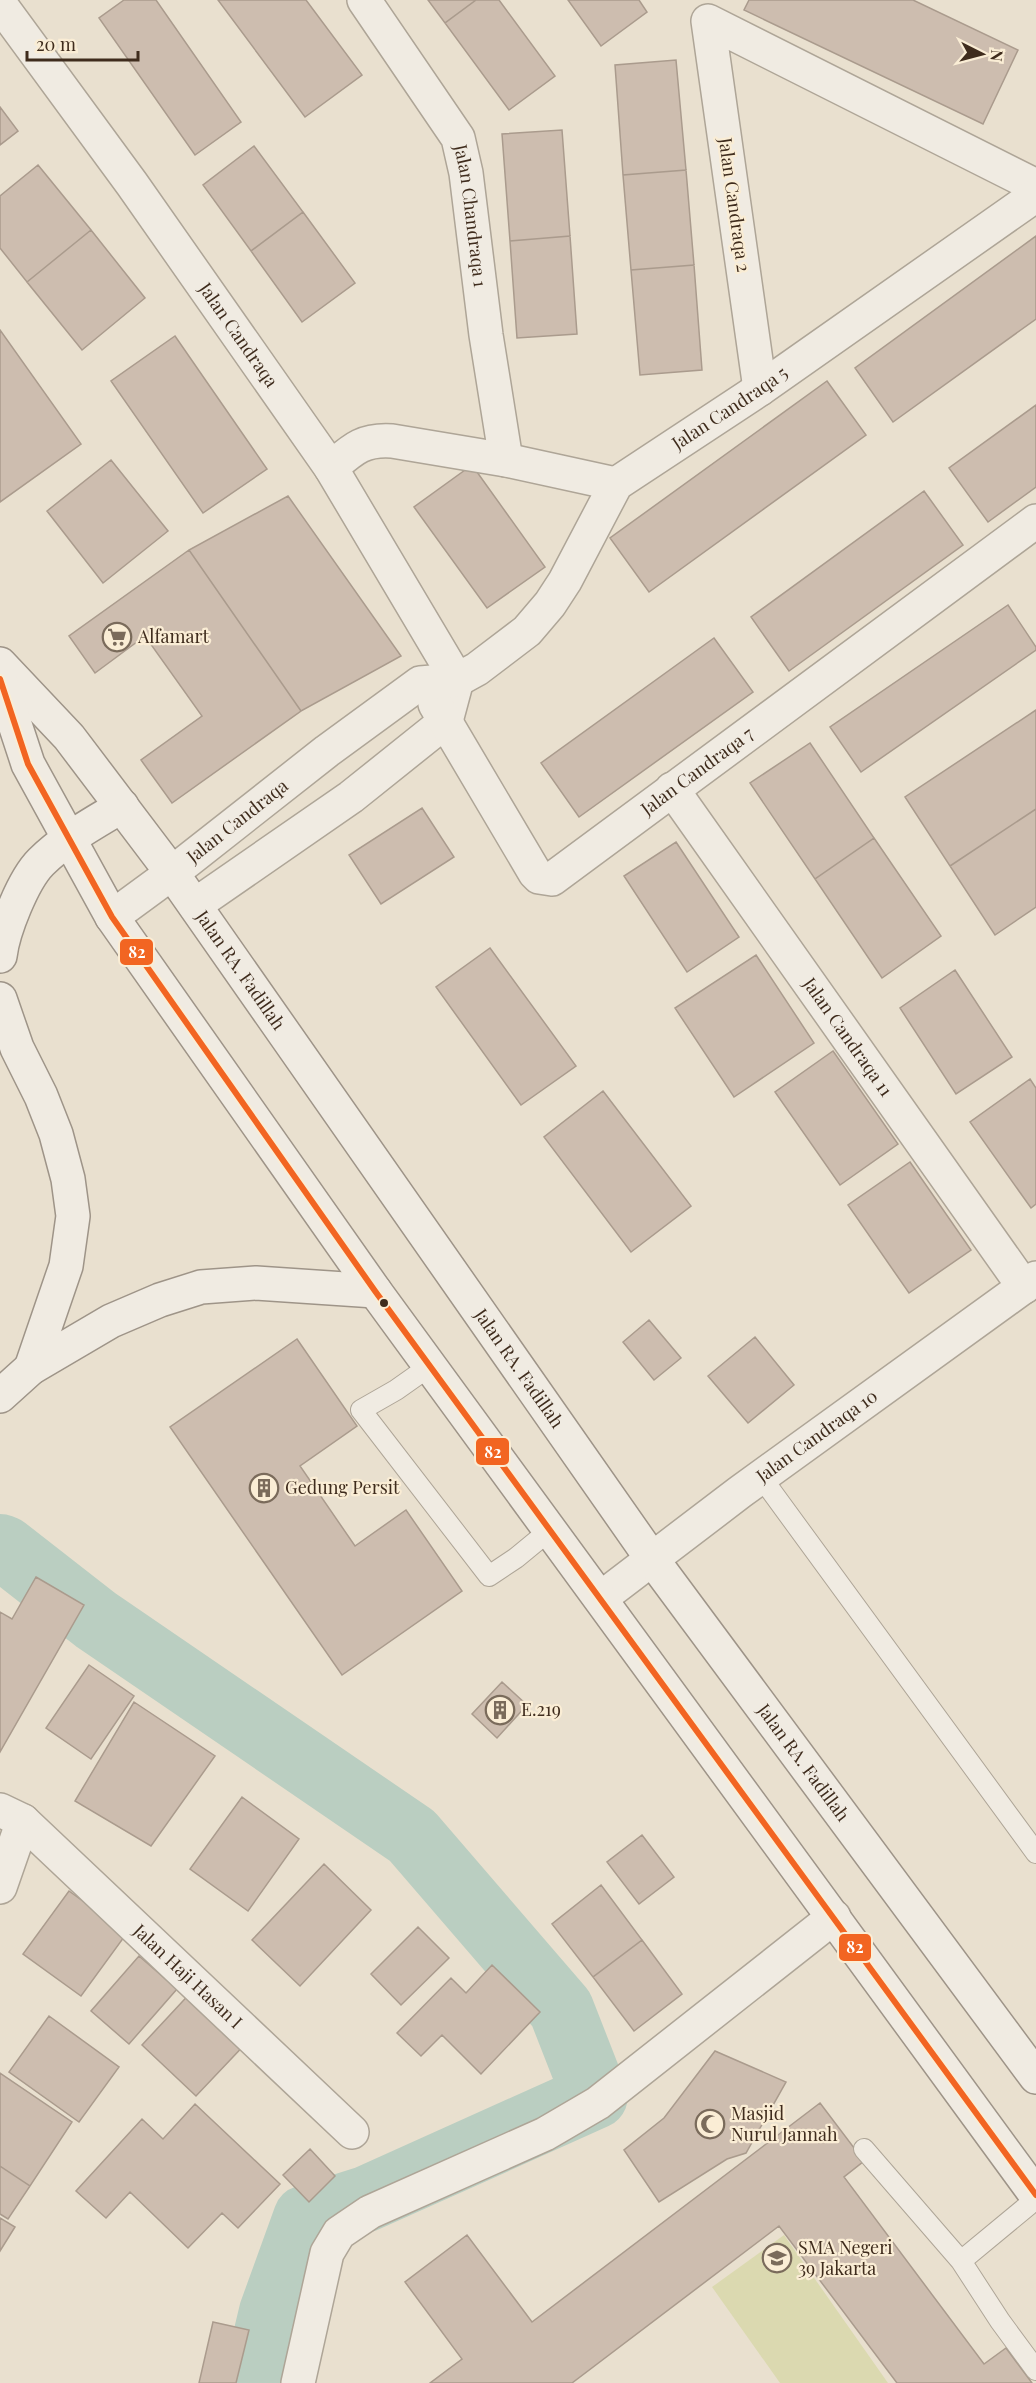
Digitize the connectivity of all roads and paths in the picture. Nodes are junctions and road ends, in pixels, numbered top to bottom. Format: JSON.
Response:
{"nodes":[{"id":1,"x":364,"y":0,"type":"edge"},
{"id":2,"x":0,"y":4,"type":"edge"},
{"id":3,"x":701,"y":10,"type":"edge"},
{"id":4,"x":1036,"y":186,"type":"edge"},
{"id":5,"x":1036,"y":195,"type":"edge"},
{"id":6,"x":760,"y":389,"type":"junction"},
{"id":7,"x":507,"y":460,"type":"junction"},
{"id":8,"x":331,"y":468,"type":"junction"},
{"id":9,"x":616,"y":484,"type":"junction"},
{"id":10,"x":1036,"y":520,"type":"edge"},
{"id":11,"x":0,"y":664,"type":"edge"},
{"id":12,"x":467,"y":675,"type":"junction"},
{"id":13,"x":0,"y":679,"type":"edge"},
{"id":14,"x":420,"y":683,"type":"junction"},
{"id":15,"x":446,"y":721,"type":"junction"},
{"id":16,"x":672,"y":789,"type":"junction"},
{"id":17,"x":122,"y":806,"type":"junction"},
{"id":18,"x":69,"y":839,"type":"junction"},
{"id":19,"x":172,"y":873,"type":"junction"},
{"id":20,"x":195,"y":905,"type":"junction"},
{"id":21,"x":112,"y":917,"type":"junction"},
{"id":22,"x":1,"y":942,"type":"edge"},
{"id":23,"x":0,"y":999,"type":"edge"},
{"id":24,"x":1030,"y":1283,"type":"edge"},
{"id":25,"x":375,"y":1291,"type":"junction"},
{"id":26,"x":430,"y":1366,"type":"junction"},
{"id":27,"x":31,"y":1368,"type":"junction"},
{"id":28,"x":0,"y":1396,"type":"edge"},
{"id":29,"x":761,"y":1477,"type":"junction"},
{"id":30,"x":550,"y":1530,"type":"junction"},
{"id":31,"x":652,"y":1559,"type":"junction"},
{"id":32,"x":601,"y":1598,"type":"junction"},
{"id":33,"x":11,"y":1816,"type":"edge"},
{"id":34,"x":1036,"y":1853,"type":"edge"},
{"id":35,"x":0,"y":1887,"type":"edge"},
{"id":36,"x":834,"y":1917,"type":"junction"},
{"id":37,"x":1036,"y":2077,"type":"edge"},
{"id":38,"x":352,"y":2132,"type":"dead end"},
{"id":39,"x":864,"y":2149,"type":"dead end"},
{"id":40,"x":1036,"y":2197,"type":"edge"},
{"id":41,"x":961,"y":2261,"type":"junction"},
{"id":42,"x":1036,"y":2370,"type":"edge"},
{"id":43,"x":298,"y":2383,"type":"edge"}],
"edges":[{"from":1,"to":7,"type":"street","name":"Jalan Chandraqa 1"},
{"from":2,"to":8,"type":"street","name":"Jalan Candraqa"},
{"from":3,"to":4,"type":"street","name":"Jalan Candraqa 2"},
{"from":3,"to":6,"type":"street","name":"Jalan Candraqa 2"},
{"from":5,"to":6,"type":"street","name":"Jalan Candraqa 5"},
{"from":6,"to":9,"type":"street","name":"Jalan Candraqa 5"},
{"from":7,"to":8,"type":"street"},
{"from":7,"to":9,"type":"street"},
{"from":8,"to":12,"type":"street","name":"Jalan Candraqa"},
{"from":9,"to":12,"type":"street"},
{"from":10,"to":16,"type":"street","name":"Jalan Candraqa 7"},
{"from":11,"to":17,"type":"street","name":"Jalan RA. Fadillah"},
{"from":12,"to":14,"type":"street"},
{"from":12,"to":15,"type":"street"},
{"from":13,"to":18,"type":"street"},
{"from":14,"to":15,"type":"street","name":"Jalan Candraqa 7"},
{"from":14,"to":19,"type":"street","name":"Jalan Candraqa"},
{"from":15,"to":16,"type":"street","name":"Jalan Candraqa 7"},
{"from":15,"to":20,"type":"street"},
{"from":16,"to":24,"type":"street","name":"Jalan Candraqa 11"},
{"from":17,"to":18,"type":"street"},
{"from":17,"to":19,"type":"street","name":"Jalan RA. Fadillah"},
{"from":18,"to":21,"type":"street"},
{"from":18,"to":22,"type":"street"},
{"from":19,"to":20,"type":"street","name":"Jalan RA. Fadillah"},
{"from":19,"to":21,"type":"street","name":"Jalan Candraqa"},
{"from":20,"to":31,"type":"street","name":"Jalan RA. Fadillah"},
{"from":21,"to":25,"type":"street"},
{"from":23,"to":27,"type":"street"},
{"from":24,"to":29,"type":"street","name":"Jalan Candraqa 10"},
{"from":25,"to":26,"type":"street"},
{"from":25,"to":27,"type":"street"},
{"from":26,"to":30,"type":"street"},
{"from":26,"to":30,"type":"lane"},
{"from":27,"to":28,"type":"street"},
{"from":29,"to":31,"type":"street","name":"Jalan Candraqa 10"},
{"from":29,"to":34,"type":"lane"},
{"from":30,"to":32,"type":"street"},
{"from":31,"to":32,"type":"street","name":"Jalan Candraqa 10"},
{"from":31,"to":37,"type":"street","name":"Jalan RA. Fadillah"},
{"from":32,"to":36,"type":"street"},
{"from":33,"to":35,"type":"street","name":"Jalan Haji Hasan I"},
{"from":33,"to":38,"type":"street","name":"Jalan Haji Hasan I"},
{"from":36,"to":40,"type":"street"},
{"from":36,"to":43,"type":"street"},
{"from":39,"to":41,"type":"lane"},
{"from":40,"to":41,"type":"lane"},
{"from":41,"to":42,"type":"lane"}]}
